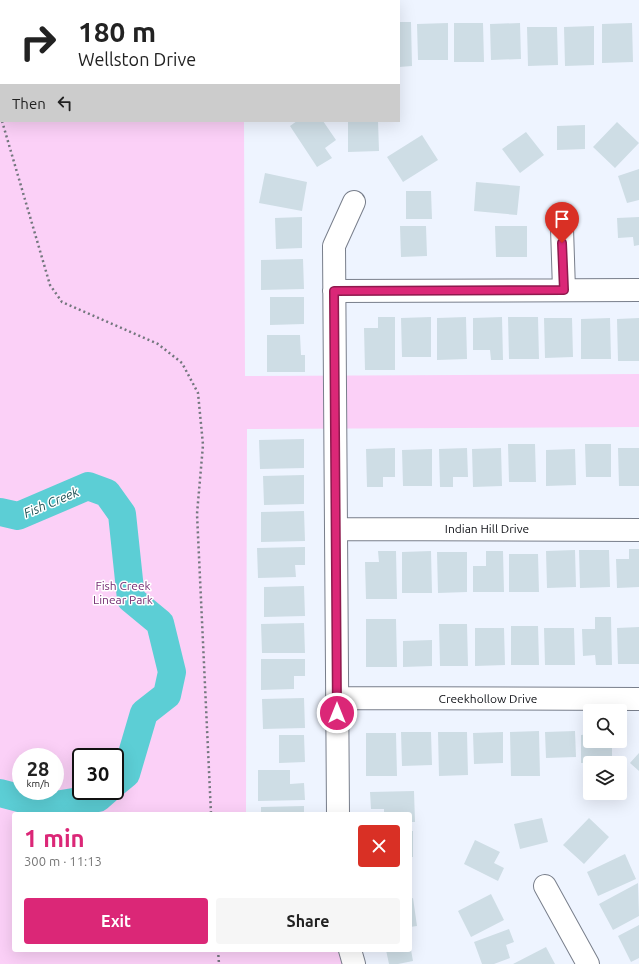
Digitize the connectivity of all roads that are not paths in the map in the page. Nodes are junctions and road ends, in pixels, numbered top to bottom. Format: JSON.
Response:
{"nodes":[{"id":1,"x":354,"y":202,"type":"dead end"},
{"id":2,"x":562,"y":228,"type":"dead end"},
{"id":3,"x":564,"y":290,"type":"junction"},
{"id":4,"x":639,"y":290,"type":"edge"},
{"id":5,"x":334,"y":291,"type":"junction"},
{"id":6,"x":336,"y":529,"type":"junction"},
{"id":7,"x":639,"y":530,"type":"edge"},
{"id":8,"x":337,"y":698,"type":"junction"},
{"id":9,"x":639,"y":699,"type":"edge"},
{"id":10,"x":338,"y":812,"type":"edge"},
{"id":11,"x":545,"y":886,"type":"dead end"},
{"id":12,"x":351,"y":952,"type":"edge"},
{"id":13,"x":354,"y":964,"type":"edge"},
{"id":14,"x":588,"y":964,"type":"edge"}],
"edges":[{"from":1,"to":5,"type":"street"},
{"from":2,"to":3,"type":"street"},
{"from":3,"to":4,"type":"street"},
{"from":3,"to":5,"type":"street"},
{"from":5,"to":6,"type":"street"},
{"from":6,"to":7,"type":"street","name":"Indian Hill Drive"},
{"from":6,"to":8,"type":"street"},
{"from":8,"to":9,"type":"street","name":"Creekhollow Drive"},
{"from":8,"to":10,"type":"street"},
{"from":11,"to":14,"type":"street"},
{"from":12,"to":13,"type":"street"}]}
